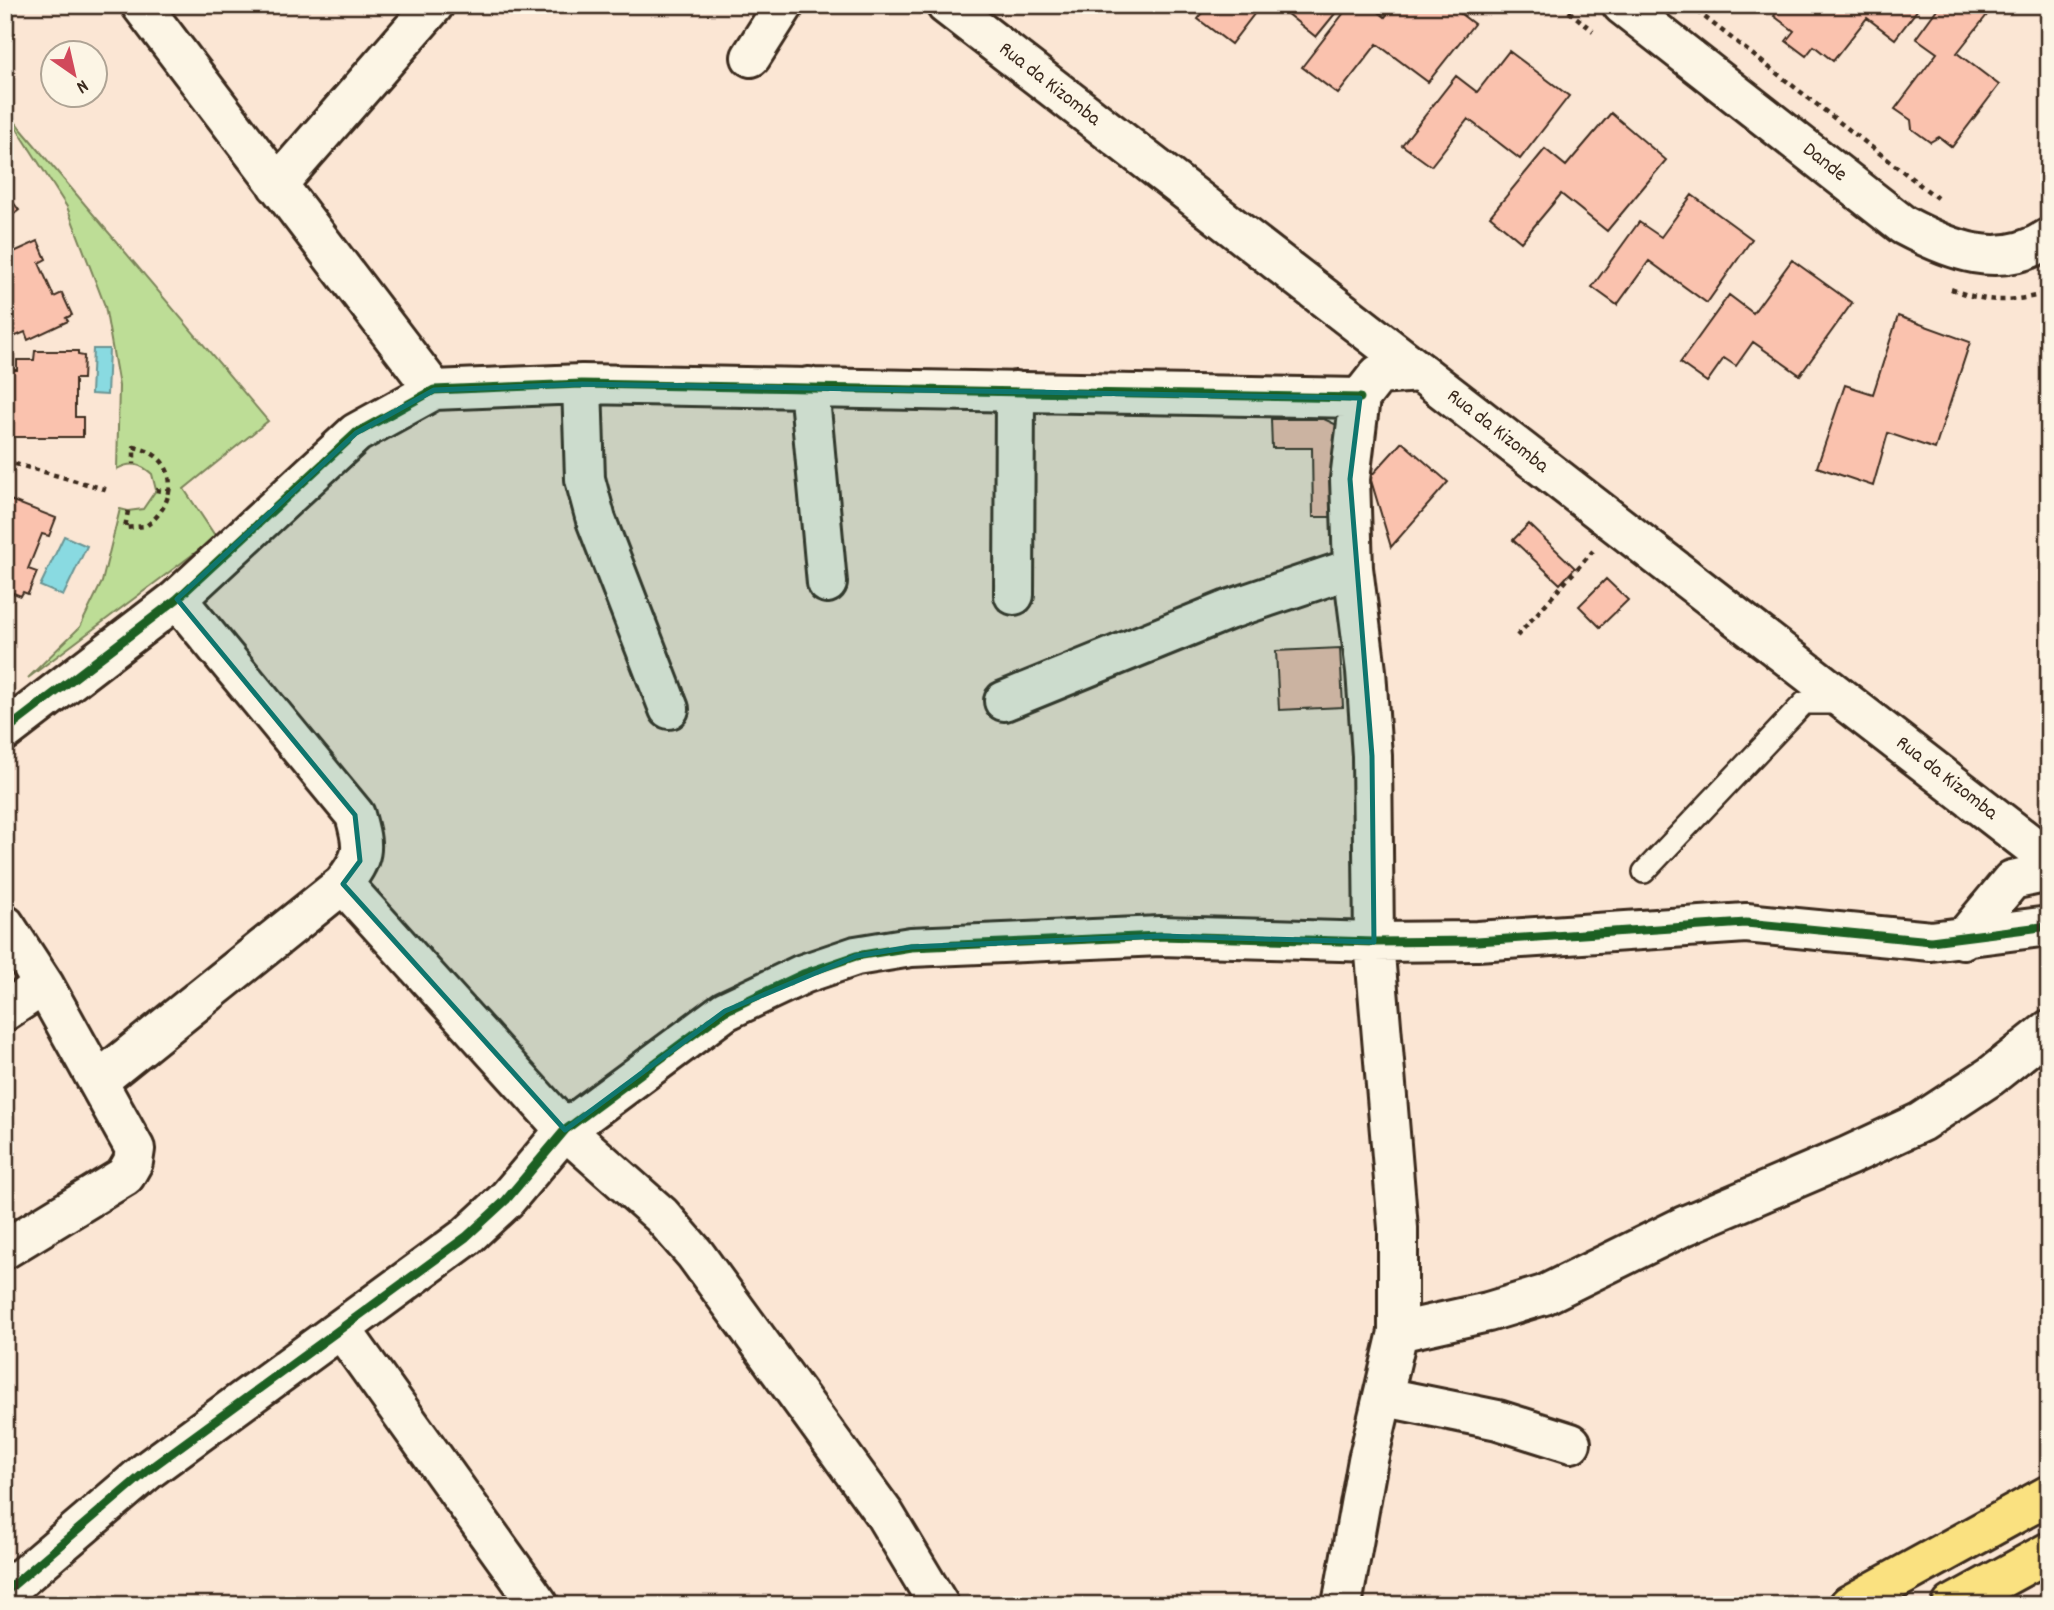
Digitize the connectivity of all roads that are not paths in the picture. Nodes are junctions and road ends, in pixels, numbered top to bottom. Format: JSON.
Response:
{"nodes":[{"id":1,"x":141,"y":5,"type":"edge"},
{"id":2,"x":434,"y":5,"type":"edge"},
{"id":3,"x":784,"y":5,"type":"edge"},
{"id":4,"x":946,"y":5,"type":"edge"},
{"id":5,"x":1622,"y":5,"type":"edge"},
{"id":6,"x":751,"y":57,"type":"dead end"},
{"id":7,"x":277,"y":185,"type":"junction"},
{"id":8,"x":2049,"y":238,"type":"edge"},
{"id":9,"x":1420,"y":372,"type":"junction"},
{"id":10,"x":582,"y":384,"type":"junction"},
{"id":11,"x":809,"y":387,"type":"junction"},
{"id":12,"x":434,"y":390,"type":"junction"},
{"id":13,"x":1015,"y":391,"type":"junction"},
{"id":14,"x":1360,"y":398,"type":"junction"},
{"id":15,"x":1353,"y":568,"type":"junction"},
{"id":16,"x":827,"y":583,"type":"dead end"},
{"id":17,"x":1014,"y":595,"type":"dead end"},
{"id":18,"x":177,"y":599,"type":"junction"},
{"id":19,"x":1004,"y":701,"type":"dead end"},
{"id":20,"x":1847,"y":703,"type":"junction"},
{"id":21,"x":669,"y":709,"type":"dead end"},
{"id":22,"x":5,"y":731,"type":"edge"},
{"id":23,"x":2049,"y":859,"type":"edge"},
{"id":24,"x":1644,"y":872,"type":"dead end"},
{"id":25,"x":2049,"y":872,"type":"edge"},
{"id":26,"x":343,"y":884,"type":"junction"},
{"id":27,"x":5,"y":925,"type":"edge"},
{"id":28,"x":2049,"y":926,"type":"edge"},
{"id":29,"x":1963,"y":939,"type":"junction"},
{"id":30,"x":1374,"y":942,"type":"junction"},
{"id":31,"x":44,"y":985,"type":"junction"},
{"id":32,"x":5,"y":1011,"type":"edge"},
{"id":33,"x":2049,"y":1030,"type":"edge"},
{"id":34,"x":98,"y":1081,"type":"junction"},
{"id":35,"x":565,"y":1130,"type":"junction"},
{"id":36,"x":5,"y":1249,"type":"edge"},
{"id":37,"x":342,"y":1330,"type":"junction"},
{"id":38,"x":1398,"y":1332,"type":"junction"},
{"id":39,"x":1385,"y":1397,"type":"junction"},
{"id":40,"x":1572,"y":1443,"type":"dead end"},
{"id":41,"x":2049,"y":1496,"type":"edge"},
{"id":42,"x":2049,"y":1552,"type":"edge"},
{"id":43,"x":5,"y":1592,"type":"edge"},
{"id":44,"x":539,"y":1605,"type":"edge"},
{"id":45,"x":939,"y":1605,"type":"edge"},
{"id":46,"x":1342,"y":1605,"type":"edge"},
{"id":47,"x":1849,"y":1605,"type":"edge"},
{"id":48,"x":1952,"y":1605,"type":"edge"}],
"edges":[{"from":1,"to":7,"type":"street"},
{"from":2,"to":7,"type":"street"},
{"from":3,"to":6,"type":"street"},
{"from":4,"to":9,"type":"street","name":"Rua da Kizomba"},
{"from":5,"to":8,"type":"street","name":"Dande"},
{"from":7,"to":12,"type":"street"},
{"from":9,"to":14,"type":"street"},
{"from":9,"to":20,"type":"street","name":"Rua da Kizomba"},
{"from":10,"to":11,"type":"street"},
{"from":10,"to":12,"type":"street"},
{"from":10,"to":21,"type":"street"},
{"from":11,"to":13,"type":"street"},
{"from":11,"to":16,"type":"street"},
{"from":12,"to":18,"type":"street"},
{"from":13,"to":14,"type":"street"},
{"from":13,"to":17,"type":"street"},
{"from":14,"to":15,"type":"street"},
{"from":15,"to":19,"type":"street"},
{"from":15,"to":30,"type":"street"},
{"from":18,"to":22,"type":"street"},
{"from":18,"to":26,"type":"street"},
{"from":20,"to":23,"type":"street","name":"Rua da Kizomba"},
{"from":20,"to":24,"type":"lane"},
{"from":25,"to":29,"type":"street"},
{"from":26,"to":34,"type":"street"},
{"from":26,"to":35,"type":"street"},
{"from":27,"to":31,"type":"street"},
{"from":28,"to":29,"type":"street"},
{"from":29,"to":30,"type":"street"},
{"from":30,"to":35,"type":"street"},
{"from":30,"to":38,"type":"street"},
{"from":31,"to":32,"type":"street"},
{"from":31,"to":34,"type":"street"},
{"from":33,"to":38,"type":"street"},
{"from":34,"to":36,"type":"street"},
{"from":35,"to":37,"type":"street"},
{"from":35,"to":45,"type":"street"},
{"from":37,"to":43,"type":"street"},
{"from":37,"to":44,"type":"street"},
{"from":38,"to":39,"type":"street"},
{"from":39,"to":40,"type":"street"},
{"from":39,"to":46,"type":"street"},
{"from":41,"to":47,"type":"highway"},
{"from":42,"to":48,"type":"highway"}]}
